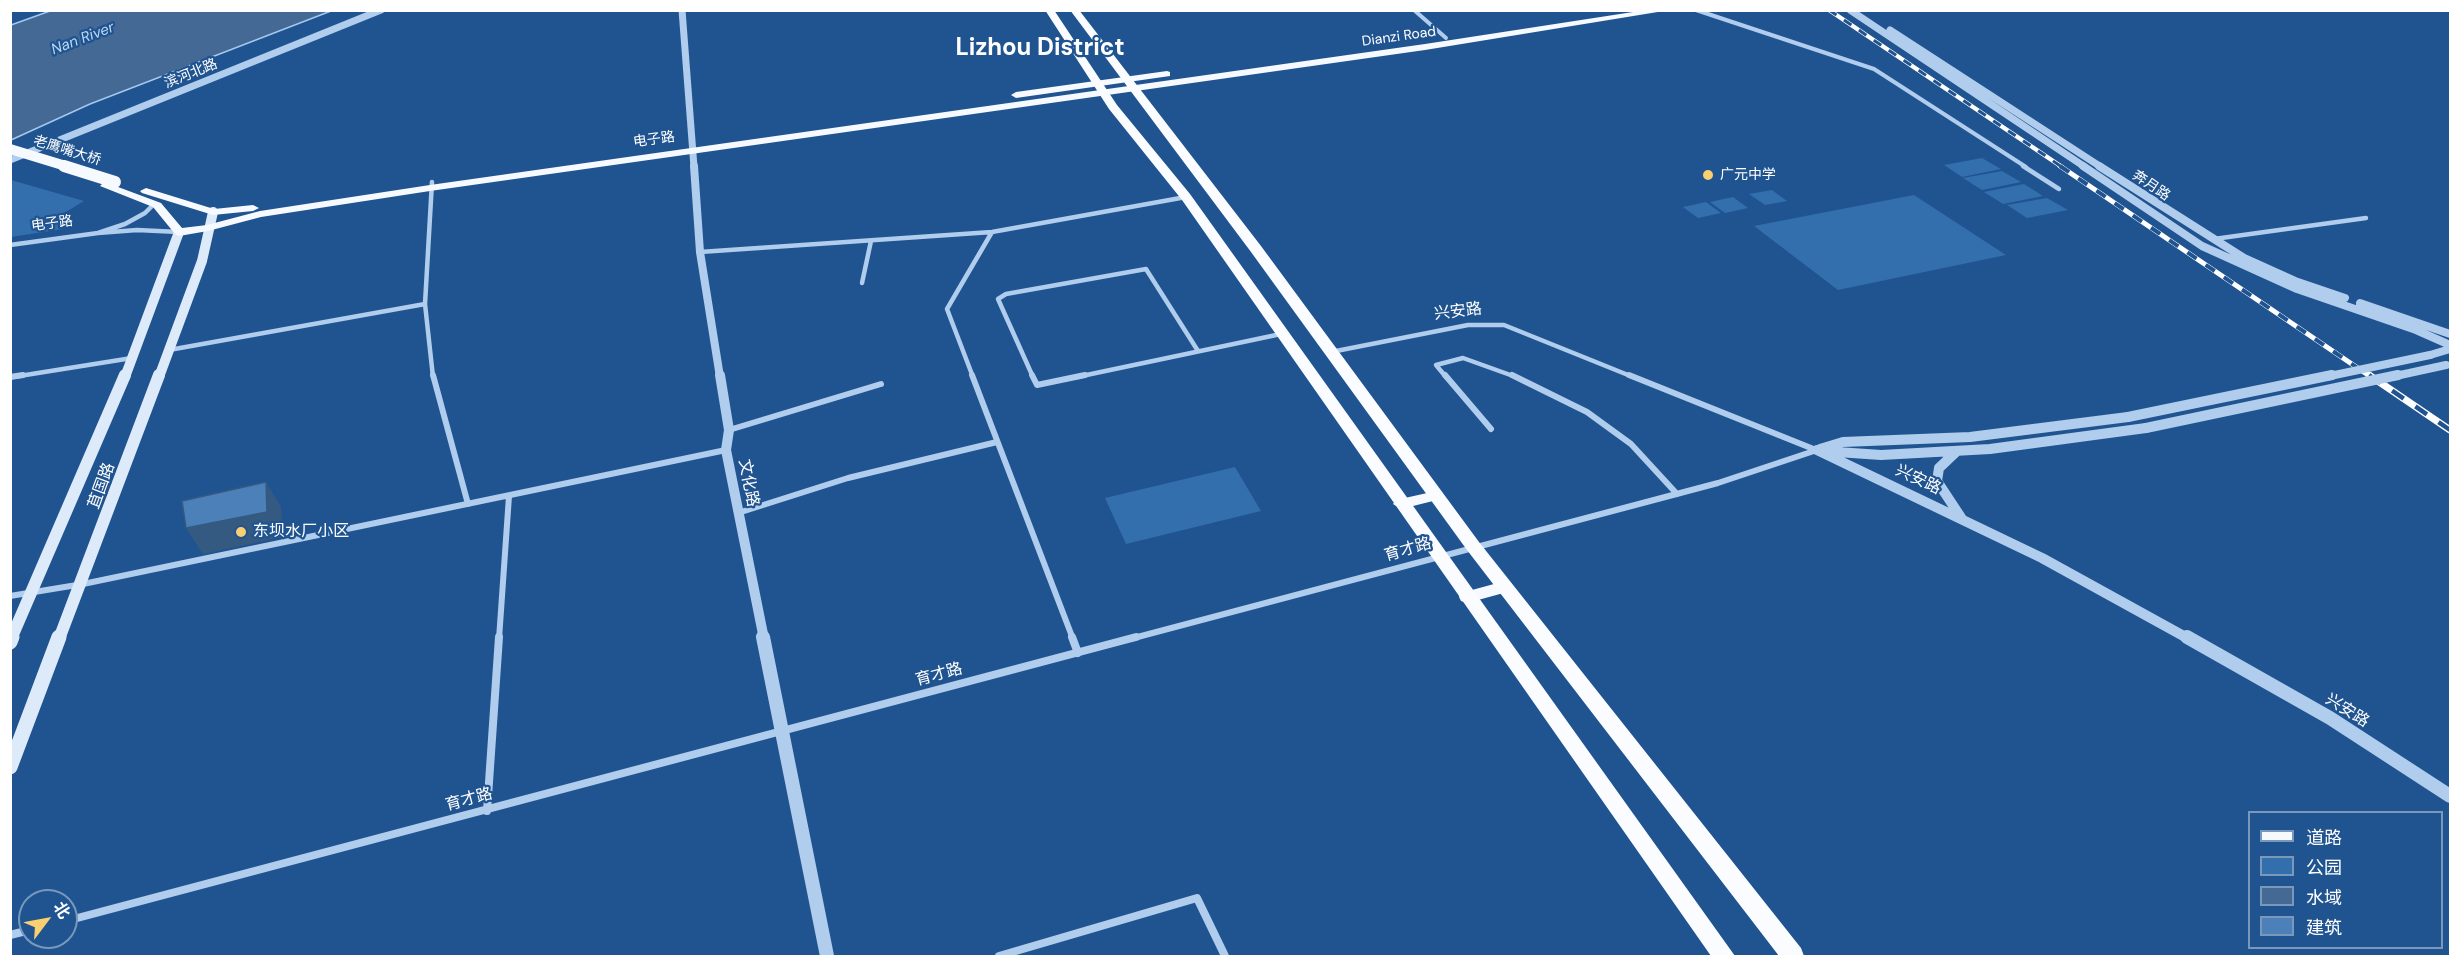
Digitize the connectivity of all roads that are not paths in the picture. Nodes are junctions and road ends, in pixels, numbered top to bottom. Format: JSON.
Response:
{"nodes":[{"id":1,"x":381,"y":10,"type":"edge"},
{"id":2,"x":682,"y":10,"type":"edge"},
{"id":3,"x":1049,"y":10,"type":"edge"},
{"id":4,"x":1074,"y":10,"type":"edge"},
{"id":5,"x":1414,"y":10,"type":"edge"},
{"id":6,"x":1640,"y":10,"type":"edge"},
{"id":7,"x":1666,"y":10,"type":"edge"},
{"id":8,"x":1696,"y":10,"type":"edge"},
{"id":9,"x":1850,"y":10,"type":"edge"},
{"id":10,"x":1862,"y":10,"type":"edge"},
{"id":11,"x":1446,"y":38,"type":"junction"},
{"id":12,"x":1131,"y":84,"type":"junction"},
{"id":13,"x":1100,"y":88,"type":"junction"},
{"id":14,"x":691,"y":147,"type":"junction"},
{"id":15,"x":10,"y":149,"type":"edge"},
{"id":16,"x":10,"y":158,"type":"edge"},
{"id":17,"x":111,"y":184,"type":"junction"},
{"id":18,"x":431,"y":185,"type":"junction"},
{"id":19,"x":2059,"y":189,"type":"dead end"},
{"id":20,"x":1186,"y":197,"type":"junction"},
{"id":21,"x":154,"y":204,"type":"junction"},
{"id":22,"x":213,"y":212,"type":"junction"},
{"id":23,"x":2366,"y":218,"type":"dead end"},
{"id":24,"x":208,"y":228,"type":"junction"},
{"id":25,"x":179,"y":232,"type":"junction"},
{"id":26,"x":992,"y":232,"type":"junction"},
{"id":27,"x":98,"y":233,"type":"junction"},
{"id":28,"x":871,"y":240,"type":"junction"},
{"id":29,"x":2211,"y":240,"type":"junction"},
{"id":30,"x":10,"y":245,"type":"edge"},
{"id":31,"x":700,"y":252,"type":"junction"},
{"id":32,"x":862,"y":283,"type":"dead end"},
{"id":33,"x":425,"y":304,"type":"junction"},
{"id":34,"x":1281,"y":334,"type":"junction"},
{"id":35,"x":2451,"y":334,"type":"edge"},
{"id":36,"x":2451,"y":347,"type":"edge"},
{"id":37,"x":170,"y":350,"type":"junction"},
{"id":38,"x":1198,"y":351,"type":"junction"},
{"id":39,"x":1329,"y":352,"type":"junction"},
{"id":40,"x":133,"y":357,"type":"junction"},
{"id":41,"x":2448,"y":364,"type":"edge"},
{"id":42,"x":10,"y":377,"type":"edge"},
{"id":43,"x":881,"y":384,"type":"dead end"},
{"id":44,"x":1491,"y":429,"type":"dead end"},
{"id":45,"x":729,"y":430,"type":"junction"},
{"id":46,"x":997,"y":441,"type":"junction"},
{"id":47,"x":726,"y":450,"type":"junction"},
{"id":48,"x":1817,"y":450,"type":"junction"},
{"id":49,"x":1957,"y":451,"type":"junction"},
{"id":50,"x":1677,"y":494,"type":"junction"},
{"id":51,"x":509,"y":496,"type":"junction"},
{"id":52,"x":1436,"y":496,"type":"junction"},
{"id":53,"x":468,"y":504,"type":"junction"},
{"id":54,"x":1401,"y":504,"type":"junction"},
{"id":55,"x":738,"y":513,"type":"junction"},
{"id":56,"x":1962,"y":519,"type":"junction"},
{"id":57,"x":1473,"y":546,"type":"junction"},
{"id":58,"x":1438,"y":557,"type":"junction"},
{"id":59,"x":82,"y":584,"type":"junction"},
{"id":60,"x":1505,"y":588,"type":"junction"},
{"id":61,"x":32,"y":592,"type":"junction"},
{"id":62,"x":10,"y":596,"type":"edge"},
{"id":63,"x":1467,"y":597,"type":"junction"},
{"id":64,"x":10,"y":642,"type":"edge"},
{"id":65,"x":1078,"y":653,"type":"junction"},
{"id":66,"x":781,"y":733,"type":"junction"},
{"id":67,"x":10,"y":767,"type":"edge"},
{"id":68,"x":2451,"y":796,"type":"edge"},
{"id":69,"x":487,"y":811,"type":"junction"},
{"id":70,"x":78,"y":918,"type":"edge"},
{"id":71,"x":827,"y":957,"type":"edge"},
{"id":72,"x":999,"y":957,"type":"edge"},
{"id":73,"x":1225,"y":957,"type":"edge"},
{"id":74,"x":1724,"y":957,"type":"edge"},
{"id":75,"x":1793,"y":957,"type":"edge"}],
"edges":[{"from":1,"to":16,"type":"street","name":"滨河北路"},
{"from":2,"to":14,"type":"street","name":"文化路"},
{"from":3,"to":13,"type":"highway"},
{"from":4,"to":12,"type":"highway"},
{"from":5,"to":11,"type":"street"},
{"from":6,"to":11,"type":"main road","name":"Dianzi Road"},
{"from":7,"to":12,"type":"main road","name":"Dianzi Road"},
{"from":8,"to":19,"type":"street"},
{"from":9,"to":36,"type":"street"},
{"from":10,"to":29,"type":"street","name":"奔月路"},
{"from":11,"to":12,"type":"main road","name":"Dianzi Road"},
{"from":12,"to":13,"type":"main road","name":"电子路"},
{"from":12,"to":39,"type":"highway"},
{"from":13,"to":14,"type":"main road","name":"电子路"},
{"from":13,"to":20,"type":"highway"},
{"from":14,"to":18,"type":"main road","name":"电子路"},
{"from":14,"to":31,"type":"street","name":"文化路"},
{"from":15,"to":17,"type":"main road","name":"老鹰嘴大桥","bridge":true},
{"from":16,"to":17,"type":"main road","name":"老鹰嘴大桥"},
{"from":17,"to":21,"type":"main road"},
{"from":17,"to":22,"type":"main road"},
{"from":18,"to":22,"type":"main road","name":"电子路"},
{"from":18,"to":24,"type":"main road","name":"电子路"},
{"from":18,"to":33,"type":"street"},
{"from":20,"to":26,"type":"street"},
{"from":20,"to":34,"type":"highway"},
{"from":21,"to":25,"type":"main road"},
{"from":21,"to":27,"type":"street"},
{"from":22,"to":24,"type":"main road","name":"苴国路"},
{"from":23,"to":29,"type":"street"},
{"from":24,"to":25,"type":"main road","name":"电子路"},
{"from":24,"to":37,"type":"main road","name":"苴国路"},
{"from":25,"to":27,"type":"street"},
{"from":25,"to":40,"type":"main road","name":"苴国路"},
{"from":26,"to":28,"type":"street"},
{"from":26,"to":46,"type":"street"},
{"from":27,"to":30,"type":"street","name":"电子路"},
{"from":28,"to":31,"type":"street"},
{"from":28,"to":32,"type":"street"},
{"from":29,"to":35,"type":"street","name":"奔月路"},
{"from":31,"to":45,"type":"street","name":"文化路"},
{"from":33,"to":37,"type":"street"},
{"from":33,"to":53,"type":"street"},
{"from":34,"to":38,"type":"street"},
{"from":34,"to":54,"type":"highway"},
{"from":36,"to":48,"type":"street","bridge":true},
{"from":37,"to":59,"type":"main road","name":"苴国路"},
{"from":38,"to":38,"type":"street"},
{"from":39,"to":48,"type":"street","name":"兴安路"},
{"from":39,"to":52,"type":"highway"},
{"from":40,"to":42,"type":"street"},
{"from":40,"to":61,"type":"main road","name":"苴国路"},
{"from":41,"to":49,"type":"street","bridge":true},
{"from":43,"to":45,"type":"street"},
{"from":44,"to":50,"type":"street"},
{"from":45,"to":47,"type":"street","name":"文化路"},
{"from":46,"to":55,"type":"street"},
{"from":46,"to":65,"type":"street"},
{"from":47,"to":51,"type":"street"},
{"from":47,"to":55,"type":"street","name":"文化路"},
{"from":48,"to":49,"type":"street"},
{"from":48,"to":50,"type":"street","name":"育才路"},
{"from":48,"to":56,"type":"street","name":"兴安路"},
{"from":49,"to":56,"type":"street"},
{"from":50,"to":57,"type":"street","name":"育才路"},
{"from":51,"to":53,"type":"street"},
{"from":51,"to":69,"type":"street"},
{"from":52,"to":54,"type":"main road"},
{"from":52,"to":57,"type":"highway"},
{"from":53,"to":59,"type":"street"},
{"from":54,"to":58,"type":"highway"},
{"from":55,"to":66,"type":"street","name":"文化路"},
{"from":56,"to":68,"type":"street","name":"兴安路"},
{"from":57,"to":58,"type":"street","name":"育才路"},
{"from":57,"to":60,"type":"highway"},
{"from":58,"to":63,"type":"highway"},
{"from":58,"to":65,"type":"street","name":"育才路"},
{"from":59,"to":61,"type":"street"},
{"from":59,"to":67,"type":"main road","name":"苴国路"},
{"from":60,"to":63,"type":"main road"},
{"from":60,"to":75,"type":"highway"},
{"from":61,"to":62,"type":"street"},
{"from":61,"to":64,"type":"main road","name":"苴国路"},
{"from":63,"to":74,"type":"highway"},
{"from":65,"to":66,"type":"street","name":"育才路"},
{"from":66,"to":69,"type":"street","name":"育才路"},
{"from":66,"to":71,"type":"street","name":"文化路"},
{"from":69,"to":70,"type":"street","name":"育才路"},
{"from":72,"to":73,"type":"street"}]}
